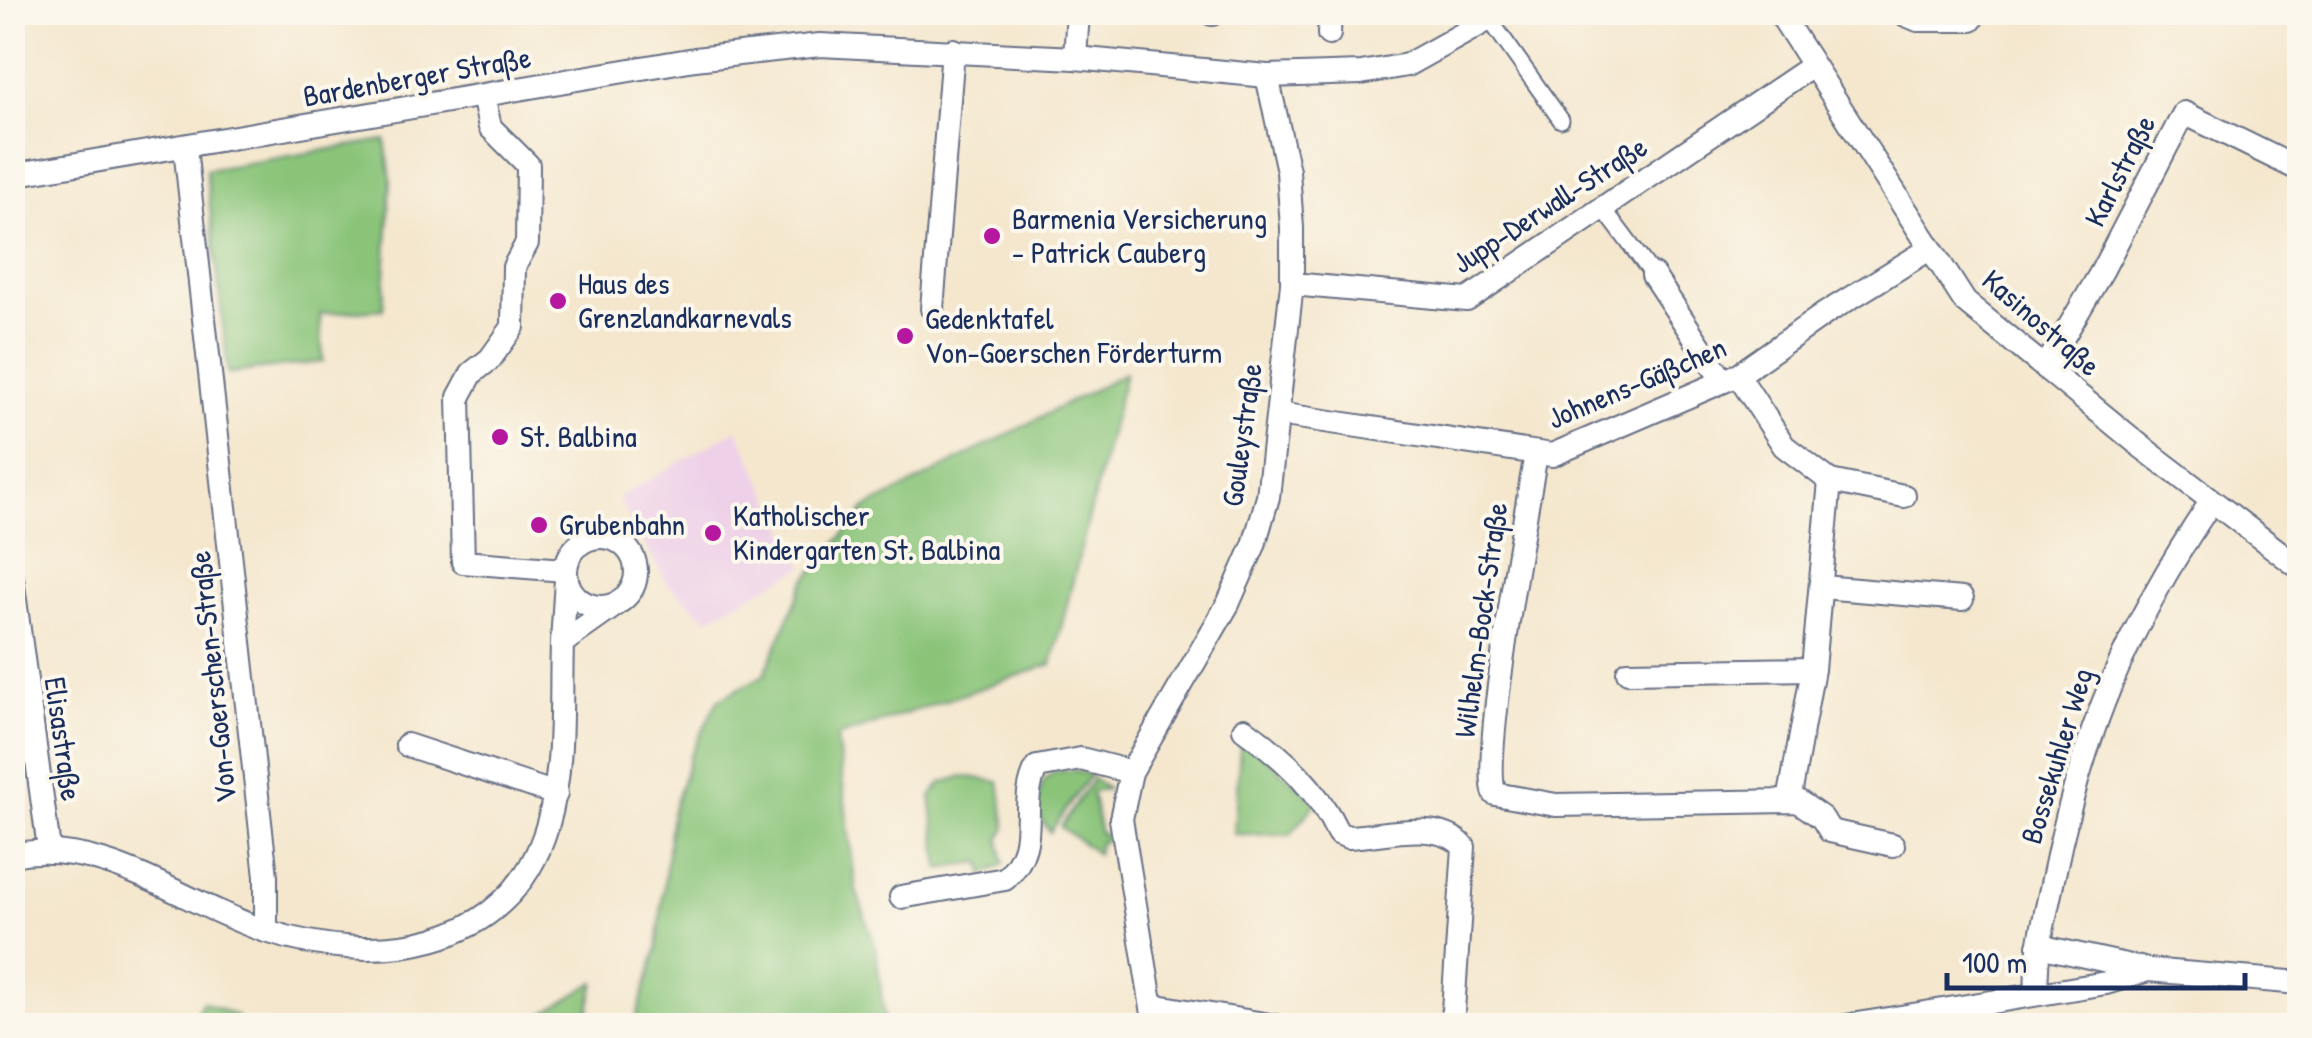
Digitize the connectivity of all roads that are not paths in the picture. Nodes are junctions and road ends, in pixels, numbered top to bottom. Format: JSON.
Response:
{"nodes":[{"id":1,"x":1078,"y":12,"type":"edge"},
{"id":2,"x":1779,"y":12,"type":"edge"},
{"id":3,"x":1900,"y":12,"type":"edge"},
{"id":4,"x":1496,"y":16,"type":"edge"},
{"id":5,"x":1971,"y":20,"type":"dead end"},
{"id":6,"x":952,"y":50,"type":"junction"},
{"id":7,"x":1075,"y":58,"type":"junction"},
{"id":8,"x":1812,"y":66,"type":"junction"},
{"id":9,"x":1267,"y":76,"type":"junction"},
{"id":10,"x":483,"y":96,"type":"junction"},
{"id":11,"x":1561,"y":120,"type":"dead end"},
{"id":12,"x":185,"y":148,"type":"junction"},
{"id":13,"x":2300,"y":170,"type":"edge"},
{"id":14,"x":12,"y":175,"type":"edge"},
{"id":15,"x":1602,"y":208,"type":"junction"},
{"id":16,"x":1928,"y":250,"type":"junction"},
{"id":17,"x":1653,"y":275,"type":"joint"},
{"id":18,"x":1292,"y":284,"type":"junction"},
{"id":19,"x":932,"y":309,"type":"dead end"},
{"id":20,"x":2045,"y":368,"type":"junction"},
{"id":21,"x":1731,"y":378,"type":"junction"},
{"id":22,"x":1278,"y":414,"type":"junction"},
{"id":23,"x":1536,"y":454,"type":"junction"},
{"id":24,"x":1830,"y":481,"type":"junction"},
{"id":25,"x":1904,"y":496,"type":"dead end"},
{"id":26,"x":2211,"y":502,"type":"junction"},
{"id":27,"x":2300,"y":568,"type":"edge"},
{"id":28,"x":566,"y":574,"type":"junction"},
{"id":29,"x":12,"y":578,"type":"edge"},
{"id":30,"x":1822,"y":587,"type":"junction"},
{"id":31,"x":1962,"y":599,"type":"dead end"},
{"id":32,"x":617,"y":604,"type":"junction"},
{"id":33,"x":562,"y":643,"type":"junction"},
{"id":34,"x":1813,"y":670,"type":"junction"},
{"id":35,"x":1628,"y":672,"type":"dead end"},
{"id":36,"x":1244,"y":730,"type":"dead end"},
{"id":37,"x":407,"y":745,"type":"dead end"},
{"id":38,"x":1131,"y":772,"type":"junction"},
{"id":39,"x":556,"y":794,"type":"junction"},
{"id":40,"x":1789,"y":801,"type":"junction"},
{"id":41,"x":1893,"y":845,"type":"dead end"},
{"id":42,"x":49,"y":849,"type":"junction"},
{"id":43,"x":12,"y":856,"type":"edge"},
{"id":44,"x":900,"y":896,"type":"dead end"},
{"id":45,"x":266,"y":931,"type":"junction"},
{"id":46,"x":2039,"y":946,"type":"junction"},
{"id":47,"x":2148,"y":970,"type":"junction"},
{"id":48,"x":2300,"y":983,"type":"edge"},
{"id":49,"x":2037,"y":992,"type":"junction"},
{"id":50,"x":1153,"y":1015,"type":"edge"},
{"id":51,"x":1945,"y":1016,"type":"edge"},
{"id":52,"x":1276,"y":1026,"type":"edge"},
{"id":53,"x":1452,"y":1026,"type":"edge"},
{"id":54,"x":1846,"y":1026,"type":"edge"}],
"edges":[{"from":1,"to":7,"type":"street"},
{"from":2,"to":8,"type":"street","name":"Kasinostraße"},
{"from":3,"to":5,"type":"street"},
{"from":4,"to":9,"type":"street","name":"Bardenberger Straße"},
{"from":4,"to":11,"type":"street"},
{"from":6,"to":7,"type":"street","name":"Bardenberger Straße"},
{"from":6,"to":10,"type":"street","name":"Bardenberger Straße"},
{"from":6,"to":19,"type":"street"},
{"from":7,"to":9,"type":"street","name":"Bardenberger Straße"},
{"from":8,"to":15,"type":"street","name":"Jupp-Derwall-Straße"},
{"from":8,"to":16,"type":"street","name":"Kasinostraße"},
{"from":9,"to":18,"type":"street","name":"Gouleystraße"},
{"from":10,"to":12,"type":"street","name":"Bardenberger Straße"},
{"from":10,"to":28,"type":"street"},
{"from":12,"to":14,"type":"street","name":"Bardenberger Straße"},
{"from":12,"to":45,"type":"street","name":"Von-Goerschen-Straße"},
{"from":13,"to":20,"type":"street","name":"Karlstraße"},
{"from":15,"to":17,"type":"street"},
{"from":15,"to":18,"type":"street","name":"Jupp-Derwall-Straße"},
{"from":16,"to":20,"type":"street","name":"Kasinostraße"},
{"from":16,"to":21,"type":"street","name":"Johnens-Gäßchen"},
{"from":17,"to":21,"type":"street"},
{"from":18,"to":22,"type":"street","name":"Gouleystraße"},
{"from":20,"to":26,"type":"street","name":"Kasinostraße"},
{"from":21,"to":23,"type":"street","name":"Johnens-Gäßchen"},
{"from":21,"to":24,"type":"street"},
{"from":22,"to":23,"type":"street","name":"Johnens-Gäßchen"},
{"from":22,"to":38,"type":"street","name":"Gouleystraße"},
{"from":23,"to":40,"type":"street","name":"Wilhelm-Bock-Straße"},
{"from":24,"to":25,"type":"street"},
{"from":24,"to":30,"type":"street"},
{"from":26,"to":27,"type":"street","name":"Kasinostraße"},
{"from":26,"to":46,"type":"street","name":"Bossekuhler Weg"},
{"from":28,"to":32,"type":"street"},
{"from":28,"to":32,"type":"street"},
{"from":28,"to":33,"type":"street"},
{"from":29,"to":42,"type":"street","name":"Elisastraße"},
{"from":30,"to":31,"type":"street"},
{"from":30,"to":34,"type":"street"},
{"from":32,"to":33,"type":"street"},
{"from":33,"to":39,"type":"street"},
{"from":34,"to":35,"type":"street"},
{"from":34,"to":40,"type":"street"},
{"from":36,"to":53,"type":"street"},
{"from":37,"to":39,"type":"street"},
{"from":38,"to":44,"type":"street"},
{"from":38,"to":50,"type":"street","name":"Gouleystraße"},
{"from":39,"to":45,"type":"street"},
{"from":40,"to":41,"type":"street"},
{"from":42,"to":43,"type":"street"},
{"from":42,"to":45,"type":"street"},
{"from":46,"to":47,"type":"street"},
{"from":46,"to":49,"type":"street","name":"Bossekuhler Weg"},
{"from":47,"to":48,"type":"street"},
{"from":47,"to":49,"type":"street"},
{"from":49,"to":51,"type":"street"},
{"from":50,"to":52,"type":"street"},
{"from":51,"to":54,"type":"street"}]}
